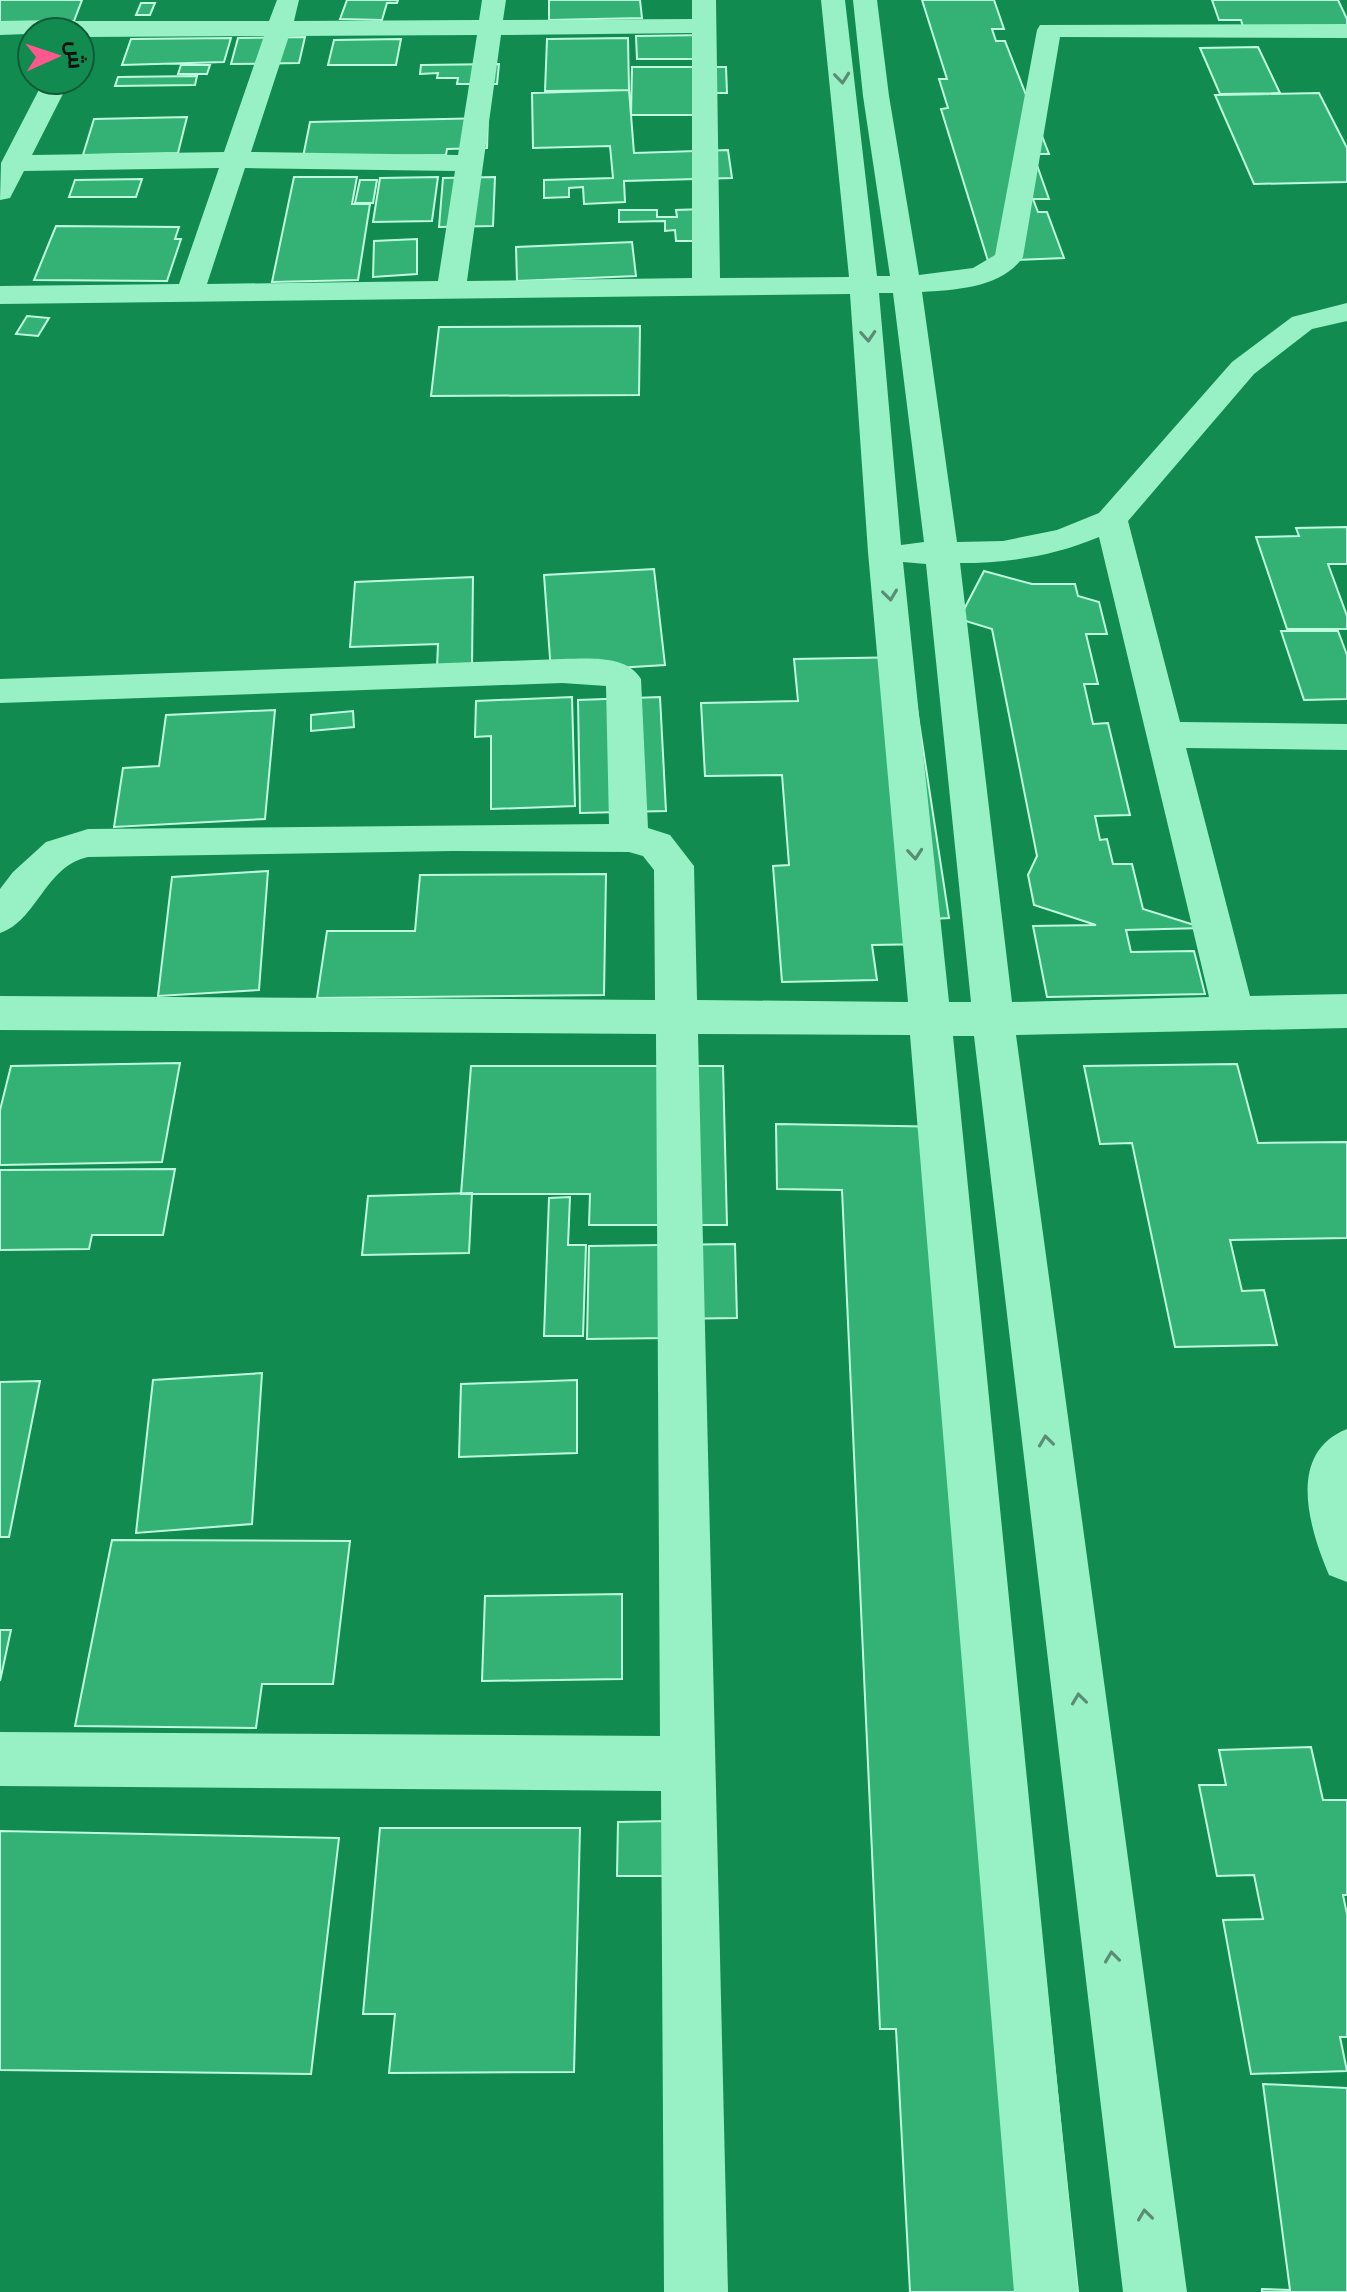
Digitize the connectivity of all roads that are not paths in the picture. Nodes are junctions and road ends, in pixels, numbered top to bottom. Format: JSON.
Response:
{"nodes":[{"id":1,"x":289,"y":0,"type":"edge"},
{"id":2,"x":494,"y":0,"type":"edge"},
{"id":3,"x":833,"y":0,"type":"edge"},
{"id":4,"x":865,"y":0,"type":"edge"},
{"id":5,"x":1059,"y":0,"type":"edge"},
{"id":6,"x":704,"y":13,"type":"edge"},
{"id":7,"x":1338,"y":24,"type":"edge"},
{"id":8,"x":96,"y":25,"type":"edge"},
{"id":9,"x":490,"y":28,"type":"junction"},
{"id":10,"x":279,"y":29,"type":"junction"},
{"id":11,"x":1049,"y":30,"type":"junction"},
{"id":12,"x":49,"y":96,"type":"edge"},
{"id":13,"x":235,"y":160,"type":"junction"},
{"id":14,"x":14,"y":163,"type":"junction"},
{"id":15,"x":470,"y":163,"type":"junction"},
{"id":16,"x":0,"y":192,"type":"edge"},
{"id":17,"x":885,"y":284,"type":"junction"},
{"id":18,"x":706,"y":287,"type":"junction"},
{"id":19,"x":451,"y":290,"type":"junction"},
{"id":20,"x":190,"y":293,"type":"junction"},
{"id":21,"x":0,"y":295,"type":"edge"},
{"id":22,"x":1347,"y":312,"type":"edge"},
{"id":23,"x":1111,"y":520,"type":"junction"},
{"id":24,"x":885,"y":552,"type":"junction"},
{"id":25,"x":942,"y":555,"type":"junction"},
{"id":26,"x":0,"y":691,"type":"edge"},
{"id":27,"x":1164,"y":735,"type":"junction"},
{"id":28,"x":1347,"y":737,"type":"edge"},
{"id":29,"x":629,"y":838,"type":"junction"},
{"id":30,"x":0,"y":918,"type":"edge"},
{"id":31,"x":1347,"y":1011,"type":"edge"},
{"id":32,"x":0,"y":1013,"type":"edge"},
{"id":33,"x":1234,"y":1013,"type":"junction"},
{"id":34,"x":678,"y":1016,"type":"junction"},
{"id":35,"x":930,"y":1017,"type":"junction"},
{"id":36,"x":993,"y":1019,"type":"junction"},
{"id":37,"x":1347,"y":1453,"type":"edge"},
{"id":38,"x":1347,"y":1557,"type":"edge"},
{"id":39,"x":0,"y":1759,"type":"edge"},
{"id":40,"x":689,"y":1764,"type":"junction"},
{"id":41,"x":696,"y":2292,"type":"edge"},
{"id":42,"x":1046,"y":2292,"type":"edge"},
{"id":43,"x":1155,"y":2292,"type":"edge"}],
"edges":[{"from":1,"to":10,"type":"street"},
{"from":2,"to":9,"type":"street"},
{"from":3,"to":17,"type":"street","one_way":true},
{"from":4,"to":17,"type":"street"},
{"from":5,"to":11,"type":"street"},
{"from":6,"to":9,"type":"street"},
{"from":6,"to":18,"type":"street"},
{"from":7,"to":11,"type":"street"},
{"from":8,"to":10,"type":"street"},
{"from":9,"to":10,"type":"street"},
{"from":9,"to":15,"type":"street"},
{"from":10,"to":13,"type":"street"},
{"from":11,"to":17,"type":"street"},
{"from":12,"to":14,"type":"street"},
{"from":13,"to":14,"type":"street"},
{"from":13,"to":15,"type":"street"},
{"from":13,"to":20,"type":"street"},
{"from":14,"to":16,"type":"street"},
{"from":15,"to":19,"type":"street"},
{"from":17,"to":18,"type":"street"},
{"from":17,"to":24,"type":"street","one_way":true},
{"from":17,"to":25,"type":"street"},
{"from":18,"to":19,"type":"street"},
{"from":19,"to":20,"type":"street"},
{"from":20,"to":21,"type":"street"},
{"from":22,"to":23,"type":"street"},
{"from":23,"to":25,"type":"street"},
{"from":23,"to":27,"type":"street"},
{"from":24,"to":25,"type":"street"},
{"from":24,"to":35,"type":"street","one_way":true},
{"from":25,"to":36,"type":"street"},
{"from":26,"to":29,"type":"street"},
{"from":27,"to":28,"type":"street"},
{"from":27,"to":33,"type":"street"},
{"from":29,"to":30,"type":"street"},
{"from":29,"to":34,"type":"street"},
{"from":31,"to":33,"type":"street"},
{"from":32,"to":34,"type":"street"},
{"from":33,"to":36,"type":"street"},
{"from":34,"to":35,"type":"street"},
{"from":34,"to":40,"type":"street"},
{"from":35,"to":36,"type":"street"},
{"from":35,"to":42,"type":"street"},
{"from":43,"to":36,"type":"street","one_way":true},
{"from":37,"to":38,"type":"street"},
{"from":39,"to":40,"type":"street"},
{"from":40,"to":41,"type":"street"}]}
